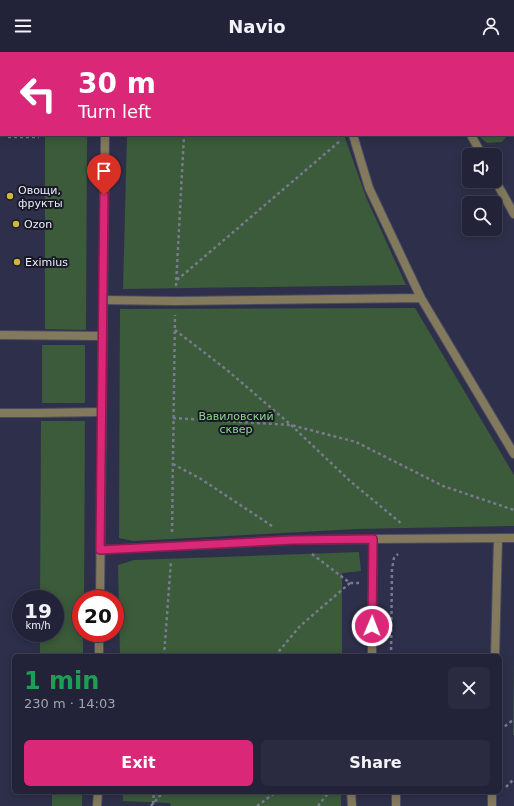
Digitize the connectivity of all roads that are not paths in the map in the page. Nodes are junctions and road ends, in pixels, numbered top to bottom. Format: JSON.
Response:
{"nodes":[{"id":1,"x":105,"y":136,"type":"edge"},
{"id":2,"x":353,"y":136,"type":"edge"},
{"id":3,"x":472,"y":136,"type":"edge"},
{"id":4,"x":478,"y":148,"type":"edge"},
{"id":5,"x":499,"y":188,"type":"edge"},
{"id":6,"x":514,"y":214,"type":"edge"},
{"id":7,"x":421,"y":298,"type":"junction"},
{"id":8,"x":103,"y":300,"type":"junction"},
{"id":9,"x":0,"y":335,"type":"edge"},
{"id":10,"x":103,"y":336,"type":"junction"},
{"id":11,"x":0,"y":412,"type":"edge"},
{"id":12,"x":102,"y":412,"type":"junction"},
{"id":13,"x":514,"y":454,"type":"edge"},
{"id":14,"x":498,"y":538,"type":"junction"},
{"id":15,"x":514,"y":538,"type":"edge"},
{"id":16,"x":373,"y":539,"type":"junction"},
{"id":17,"x":100,"y":550,"type":"junction"},
{"id":18,"x":100,"y":590,"type":"edge"},
{"id":19,"x":99,"y":642,"type":"edge"},
{"id":20,"x":99,"y":654,"type":"edge"},
{"id":21,"x":372,"y":654,"type":"edge"},
{"id":22,"x":495,"y":654,"type":"edge"},
{"id":23,"x":98,"y":794,"type":"edge"},
{"id":24,"x":351,"y":794,"type":"edge"},
{"id":25,"x":396,"y":794,"type":"edge"},
{"id":26,"x":492,"y":794,"type":"edge"},
{"id":27,"x":97,"y":806,"type":"edge"},
{"id":28,"x":352,"y":806,"type":"edge"},
{"id":29,"x":396,"y":806,"type":"edge"},
{"id":30,"x":492,"y":806,"type":"edge"}],
"edges":[{"from":1,"to":8,"type":"street"},
{"from":2,"to":7,"type":"street"},
{"from":3,"to":4,"type":"street"},
{"from":5,"to":6,"type":"street"},
{"from":7,"to":8,"type":"street"},
{"from":7,"to":13,"type":"street"},
{"from":8,"to":10,"type":"street"},
{"from":9,"to":10,"type":"street"},
{"from":10,"to":12,"type":"street"},
{"from":11,"to":12,"type":"street"},
{"from":12,"to":17,"type":"street"},
{"from":14,"to":15,"type":"street"},
{"from":14,"to":16,"type":"street"},
{"from":14,"to":22,"type":"street"},
{"from":16,"to":17,"type":"street"},
{"from":16,"to":21,"type":"street"},
{"from":17,"to":18,"type":"street"},
{"from":19,"to":20,"type":"street"},
{"from":23,"to":27,"type":"street"},
{"from":24,"to":28,"type":"street"},
{"from":25,"to":29,"type":"street"},
{"from":26,"to":30,"type":"street"}]}
